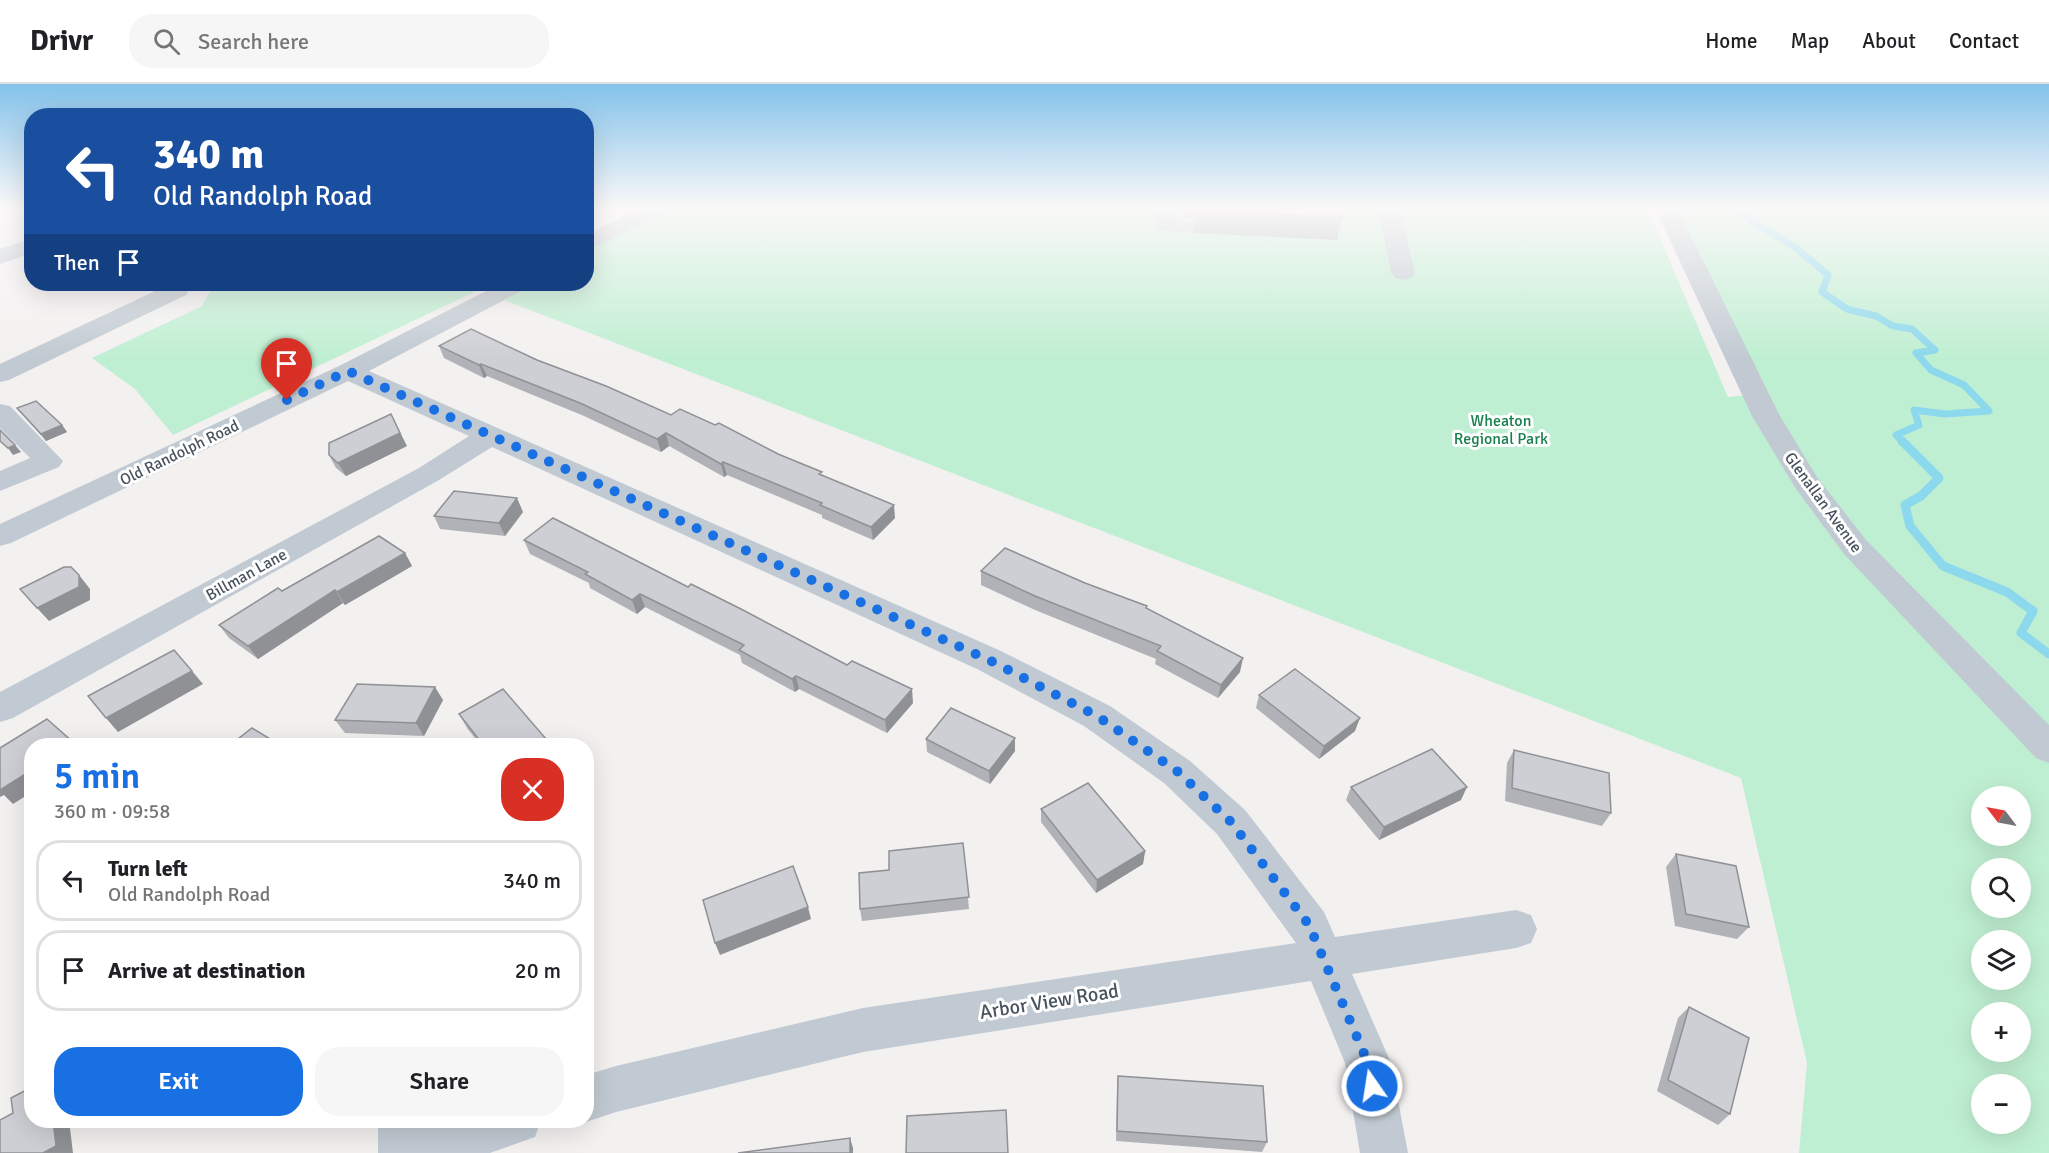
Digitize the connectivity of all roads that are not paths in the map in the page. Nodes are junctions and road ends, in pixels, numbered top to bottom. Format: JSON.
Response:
{"nodes":[{"id":1,"x":1400,"y":258,"type":"edge"},
{"id":2,"x":1690,"y":258,"type":"edge"},
{"id":3,"x":1403,"y":273,"type":"dead end"},
{"id":4,"x":176,"y":291,"type":"edge"},
{"id":5,"x":503,"y":291,"type":"edge"},
{"id":6,"x":348,"y":371,"type":"junction"},
{"id":7,"x":0,"y":374,"type":"edge"},
{"id":8,"x":0,"y":412,"type":"edge"},
{"id":9,"x":489,"y":436,"type":"junction"},
{"id":10,"x":0,"y":482,"type":"edge"},
{"id":11,"x":0,"y":536,"type":"edge"},
{"id":12,"x":0,"y":708,"type":"edge"},
{"id":13,"x":2049,"y":748,"type":"edge"},
{"id":14,"x":1516,"y":929,"type":"dead end"},
{"id":15,"x":1324,"y":958,"type":"junction"},
{"id":16,"x":594,"y":1096,"type":"edge"},
{"id":17,"x":402,"y":1128,"type":"edge"},
{"id":18,"x":494,"y":1128,"type":"edge"},
{"id":19,"x":402,"y":1153,"type":"edge"},
{"id":20,"x":417,"y":1153,"type":"edge"},
{"id":21,"x":1383,"y":1153,"type":"edge"}],
"edges":[{"from":1,"to":3,"type":"street"},
{"from":2,"to":13,"type":"street","name":"Glenallan Avenue"},
{"from":4,"to":7,"type":"street"},
{"from":5,"to":6,"type":"street","name":"Old Randolph Road"},
{"from":6,"to":9,"type":"street"},
{"from":6,"to":11,"type":"street","name":"Old Randolph Road"},
{"from":8,"to":10,"type":"street"},
{"from":9,"to":12,"type":"street","name":"Billman Lane"},
{"from":9,"to":15,"type":"street"},
{"from":14,"to":15,"type":"street","name":"Arbor View Road"},
{"from":15,"to":16,"type":"street","name":"Arbor View Road"},
{"from":15,"to":21,"type":"street"},
{"from":17,"to":19,"type":"street"},
{"from":18,"to":20,"type":"street"}]}
